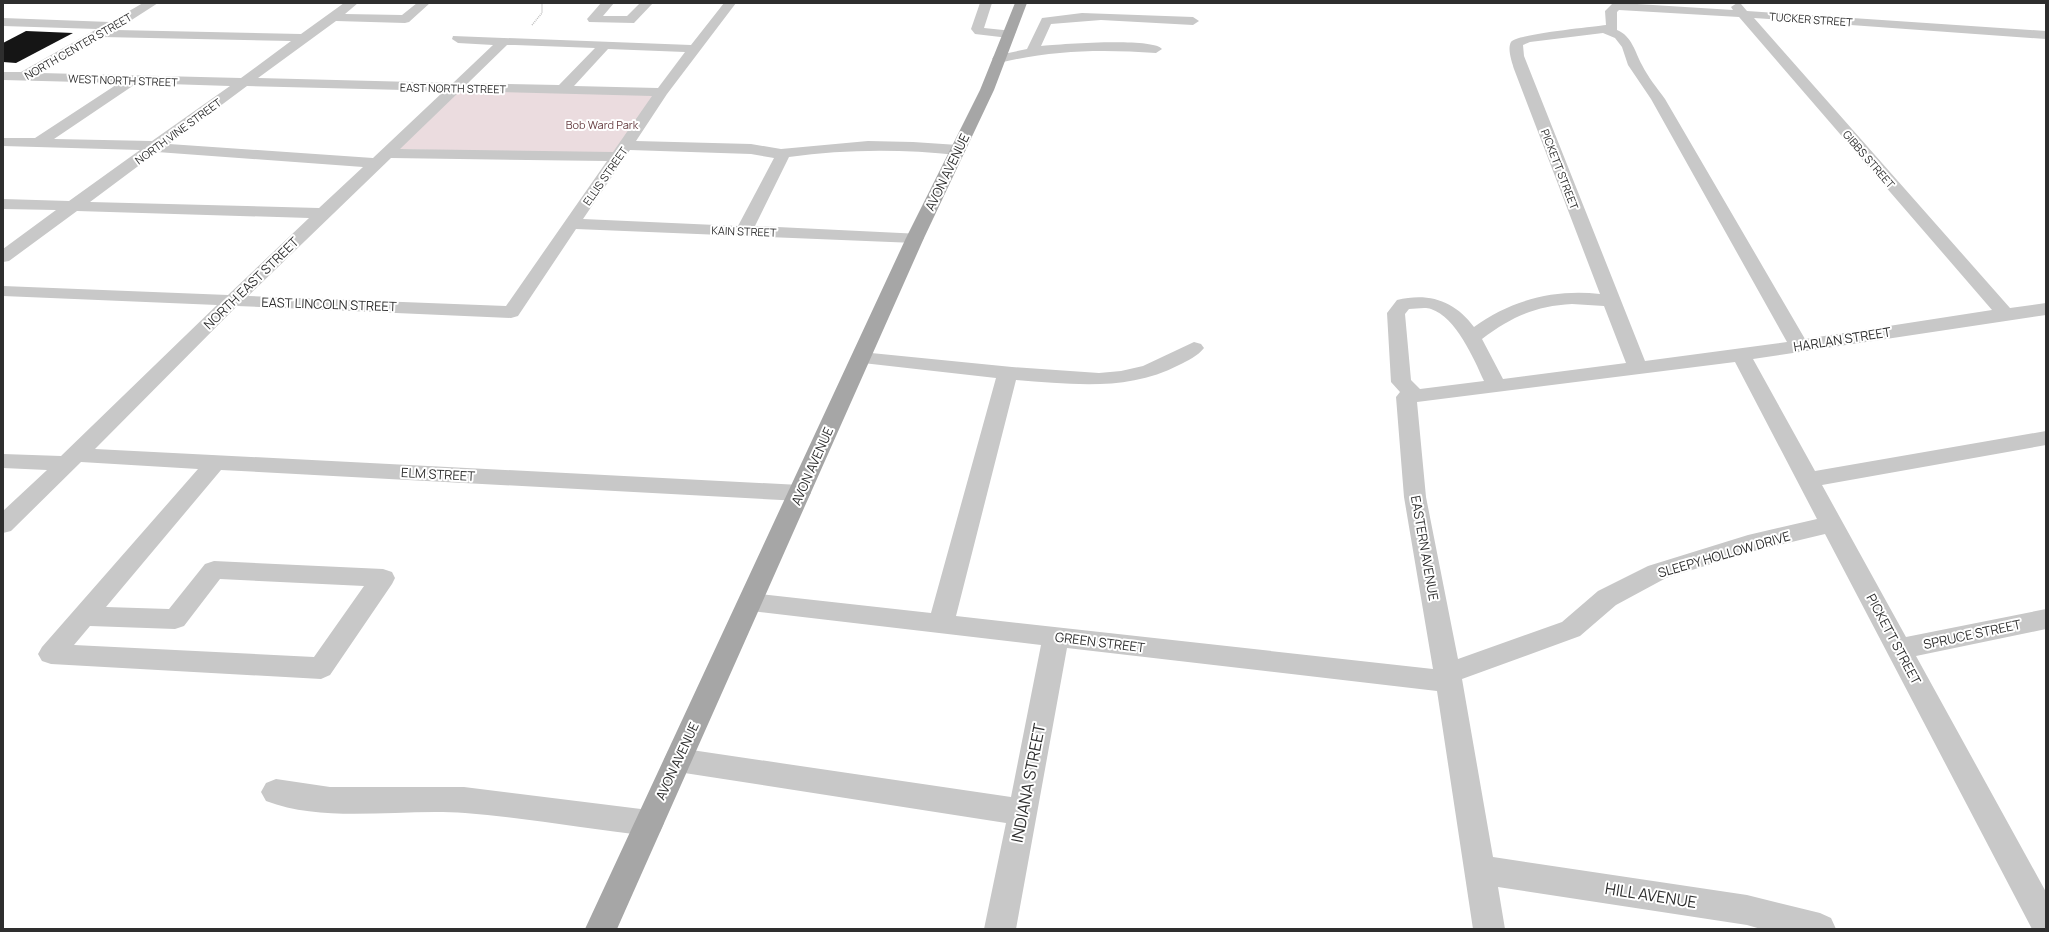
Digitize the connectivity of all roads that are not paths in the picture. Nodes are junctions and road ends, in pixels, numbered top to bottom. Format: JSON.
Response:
{"nodes":[{"id":1,"x":152,"y":3,"type":"edge"},
{"id":2,"x":352,"y":3,"type":"edge"},
{"id":3,"x":424,"y":3,"type":"edge"},
{"id":4,"x":608,"y":3,"type":"edge"},
{"id":5,"x":647,"y":3,"type":"edge"},
{"id":6,"x":730,"y":3,"type":"edge"},
{"id":7,"x":986,"y":3,"type":"edge"},
{"id":8,"x":1022,"y":3,"type":"edge"},
{"id":9,"x":378,"y":7,"type":"dead end"},
{"id":10,"x":1738,"y":8,"type":"edge"},
{"id":11,"x":1051,"y":9,"type":"dead end"},
{"id":12,"x":333,"y":17,"type":"junction"},
{"id":13,"x":364,"y":18,"type":"junction"},
{"id":14,"x":405,"y":19,"type":"junction"},
{"id":15,"x":614,"y":20,"type":"junction"},
{"id":16,"x":1046,"y":21,"type":"junction"},
{"id":17,"x":1193,"y":21,"type":"dead end"},
{"id":18,"x":3,"y":22,"type":"edge"},
{"id":19,"x":114,"y":26,"type":"junction"},
{"id":20,"x":391,"y":30,"type":"dead end"},
{"id":21,"x":1601,"y":30,"type":"junction"},
{"id":22,"x":101,"y":33,"type":"junction"},
{"id":23,"x":1009,"y":34,"type":"junction"},
{"id":24,"x":2046,"y":35,"type":"edge"},
{"id":25,"x":603,"y":36,"type":"junction"},
{"id":26,"x":306,"y":38,"type":"junction"},
{"id":27,"x":458,"y":39,"type":"dead end"},
{"id":28,"x":502,"y":43,"type":"junction"},
{"id":29,"x":695,"y":49,"type":"junction"},
{"id":30,"x":1156,"y":49,"type":"dead end"},
{"id":31,"x":1032,"y":51,"type":"junction"},
{"id":32,"x":999,"y":60,"type":"junction"},
{"id":33,"x":3,"y":76,"type":"edge"},
{"id":34,"x":23,"y":77,"type":"junction"},
{"id":35,"x":133,"y":80,"type":"junction"},
{"id":36,"x":243,"y":83,"type":"junction"},
{"id":37,"x":456,"y":88,"type":"junction"},
{"id":38,"x":3,"y":89,"type":"edge"},
{"id":39,"x":562,"y":90,"type":"junction"},
{"id":40,"x":662,"y":92,"type":"junction"},
{"id":41,"x":3,"y":142,"type":"edge"},
{"id":42,"x":38,"y":143,"type":"junction"},
{"id":43,"x":155,"y":147,"type":"junction"},
{"id":44,"x":958,"y":150,"type":"junction"},
{"id":45,"x":622,"y":151,"type":"junction"},
{"id":46,"x":778,"y":154,"type":"junction"},
{"id":47,"x":383,"y":158,"type":"junction"},
{"id":48,"x":3,"y":204,"type":"edge"},
{"id":49,"x":73,"y":206,"type":"junction"},
{"id":50,"x":324,"y":213,"type":"junction"},
{"id":51,"x":572,"y":224,"type":"junction"},
{"id":52,"x":744,"y":231,"type":"junction"},
{"id":53,"x":915,"y":238,"type":"junction"},
{"id":54,"x":3,"y":257,"type":"edge"},
{"id":55,"x":3,"y":291,"type":"edge"},
{"id":56,"x":232,"y":300,"type":"junction"},
{"id":57,"x":1612,"y":301,"type":"junction"},
{"id":58,"x":2046,"y":309,"type":"edge"},
{"id":59,"x":511,"y":312,"type":"joint"},
{"id":60,"x":2005,"y":314,"type":"junction"},
{"id":61,"x":1471,"y":338,"type":"junction"},
{"id":62,"x":1799,"y":346,"type":"junction"},
{"id":63,"x":1194,"y":348,"type":"dead end"},
{"id":64,"x":1741,"y":355,"type":"junction"},
{"id":65,"x":861,"y":358,"type":"junction"},
{"id":66,"x":1638,"y":368,"type":"junction"},
{"id":67,"x":1006,"y":373,"type":"junction"},
{"id":68,"x":1497,"y":386,"type":"junction"},
{"id":69,"x":1415,"y":396,"type":"junction"},
{"id":70,"x":2046,"y":438,"type":"edge"},
{"id":71,"x":72,"y":460,"type":"junction"},
{"id":72,"x":3,"y":461,"type":"edge"},
{"id":73,"x":216,"y":462,"type":"junction"},
{"id":74,"x":1808,"y":480,"type":"junction"},
{"id":75,"x":800,"y":493,"type":"junction"},
{"id":76,"x":1832,"y":524,"type":"junction"},
{"id":77,"x":3,"y":525,"type":"edge"},
{"id":78,"x":751,"y":602,"type":"junction"},
{"id":79,"x":83,"y":616,"type":"junction"},
{"id":80,"x":2046,"y":619,"type":"edge"},
{"id":81,"x":941,"y":624,"type":"junction"},
{"id":82,"x":1056,"y":637,"type":"junction"},
{"id":83,"x":1899,"y":649,"type":"junction"},
{"id":84,"x":1449,"y":677,"type":"junction"},
{"id":85,"x":678,"y":760,"type":"junction"},
{"id":86,"x":276,"y":792,"type":"dead end"},
{"id":87,"x":1022,"y":812,"type":"junction"},
{"id":88,"x":649,"y":823,"type":"junction"},
{"id":89,"x":1480,"y":870,"type":"junction"},
{"id":90,"x":2046,"y":923,"type":"edge"},
{"id":91,"x":601,"y":929,"type":"edge"},
{"id":92,"x":1000,"y":929,"type":"edge"},
{"id":93,"x":1489,"y":929,"type":"edge"},
{"id":94,"x":1820,"y":929,"type":"edge"}],
"edges":[{"from":1,"to":19,"type":"street","name":"NORTH CENTER STREET"},
{"from":2,"to":12,"type":"street","name":"NORTH VINE STREET"},
{"from":3,"to":14,"type":"street"},
{"from":4,"to":15,"type":"street"},
{"from":5,"to":15,"type":"street"},
{"from":6,"to":29,"type":"street","name":"ELLIS STREET"},
{"from":7,"to":23,"type":"street"},
{"from":8,"to":23,"type":"main road","name":"AVON AVENUE"},
{"from":9,"to":13,"type":"street"},
{"from":10,"to":21,"type":"street","name":"TUCKER STREET"},
{"from":10,"to":24,"type":"street","name":"TUCKER STREET"},
{"from":10,"to":60,"type":"street","name":"GIBBS STREET"},
{"from":11,"to":16,"type":"street"},
{"from":12,"to":13,"type":"street"},
{"from":12,"to":26,"type":"street","name":"NORTH VINE STREET"},
{"from":13,"to":14,"type":"street"},
{"from":14,"to":20,"type":"street"},
{"from":15,"to":25,"type":"street"},
{"from":16,"to":17,"type":"street"},
{"from":16,"to":31,"type":"street"},
{"from":18,"to":19,"type":"street"},
{"from":19,"to":22,"type":"street","name":"NORTH CENTER STREET"},
{"from":21,"to":57,"type":"street","name":"PICKETT STREET"},
{"from":21,"to":62,"type":"street"},
{"from":22,"to":26,"type":"street"},
{"from":22,"to":34,"type":"street","name":"NORTH CENTER STREET"},
{"from":23,"to":32,"type":"main road","name":"AVON AVENUE"},
{"from":25,"to":28,"type":"street"},
{"from":25,"to":29,"type":"street"},
{"from":25,"to":39,"type":"street"},
{"from":26,"to":36,"type":"street","name":"NORTH VINE STREET"},
{"from":27,"to":28,"type":"street"},
{"from":28,"to":37,"type":"street","name":"NORTH EAST STREET"},
{"from":29,"to":40,"type":"street","name":"ELLIS STREET"},
{"from":30,"to":31,"type":"street"},
{"from":31,"to":32,"type":"street"},
{"from":32,"to":44,"type":"main road","name":"AVON AVENUE"},
{"from":33,"to":34,"type":"street","name":"WEST NORTH STREET"},
{"from":34,"to":35,"type":"street","name":"WEST NORTH STREET"},
{"from":34,"to":38,"type":"street","name":"NORTH CENTER STREET"},
{"from":35,"to":36,"type":"street","name":"WEST NORTH STREET"},
{"from":35,"to":42,"type":"street"},
{"from":36,"to":37,"type":"street","name":"EAST NORTH STREET"},
{"from":36,"to":43,"type":"street","name":"NORTH VINE STREET"},
{"from":37,"to":39,"type":"street","name":"EAST NORTH STREET"},
{"from":37,"to":47,"type":"street","name":"NORTH EAST STREET"},
{"from":39,"to":40,"type":"street","name":"EAST NORTH STREET"},
{"from":40,"to":45,"type":"street","name":"ELLIS STREET"},
{"from":41,"to":42,"type":"street"},
{"from":42,"to":43,"type":"street"},
{"from":43,"to":47,"type":"street"},
{"from":43,"to":49,"type":"street","name":"NORTH VINE STREET"},
{"from":44,"to":46,"type":"street"},
{"from":44,"to":53,"type":"main road","name":"AVON AVENUE"},
{"from":45,"to":46,"type":"street"},
{"from":45,"to":47,"type":"street"},
{"from":45,"to":51,"type":"street","name":"ELLIS STREET"},
{"from":46,"to":52,"type":"street"},
{"from":47,"to":50,"type":"street","name":"NORTH EAST STREET"},
{"from":48,"to":49,"type":"street"},
{"from":49,"to":50,"type":"street"},
{"from":49,"to":54,"type":"street","name":"NORTH VINE STREET"},
{"from":50,"to":56,"type":"street","name":"NORTH EAST STREET"},
{"from":51,"to":52,"type":"street","name":"KAIN STREET"},
{"from":51,"to":59,"type":"street","name":"ELLIS STREET"},
{"from":52,"to":53,"type":"street","name":"KAIN STREET"},
{"from":53,"to":65,"type":"main road","name":"AVON AVENUE"},
{"from":55,"to":56,"type":"street","name":"EAST LINCOLN STREET"},
{"from":56,"to":59,"type":"street","name":"EAST LINCOLN STREET"},
{"from":56,"to":71,"type":"street","name":"NORTH EAST STREET"},
{"from":57,"to":61,"type":"street"},
{"from":57,"to":66,"type":"street","name":"PICKETT STREET"},
{"from":58,"to":60,"type":"street","name":"HARLAN STREET"},
{"from":60,"to":62,"type":"street","name":"HARLAN STREET"},
{"from":61,"to":68,"type":"street"},
{"from":61,"to":69,"type":"street"},
{"from":62,"to":64,"type":"street","name":"HARLAN STREET"},
{"from":63,"to":67,"type":"street"},
{"from":64,"to":66,"type":"street","name":"HARLAN STREET"},
{"from":64,"to":74,"type":"street","name":"PICKETT STREET"},
{"from":65,"to":67,"type":"street"},
{"from":65,"to":75,"type":"main road","name":"AVON AVENUE"},
{"from":66,"to":68,"type":"street"},
{"from":67,"to":81,"type":"street"},
{"from":68,"to":69,"type":"street"},
{"from":69,"to":84,"type":"street","name":"EASTERN AVENUE"},
{"from":70,"to":74,"type":"street"},
{"from":71,"to":72,"type":"street","name":"ELM STREET"},
{"from":71,"to":73,"type":"street","name":"ELM STREET"},
{"from":71,"to":77,"type":"street","name":"NORTH EAST STREET"},
{"from":73,"to":75,"type":"street","name":"ELM STREET"},
{"from":73,"to":79,"type":"street"},
{"from":74,"to":76,"type":"street","name":"PICKETT STREET"},
{"from":75,"to":78,"type":"main road","name":"AVON AVENUE"},
{"from":76,"to":83,"type":"street","name":"PICKETT STREET"},
{"from":76,"to":84,"type":"street","name":"SLEEPY HOLLOW DRIVE"},
{"from":78,"to":81,"type":"street","name":"GREEN STREET"},
{"from":78,"to":85,"type":"main road","name":"AVON AVENUE"},
{"from":79,"to":79,"type":"street"},
{"from":80,"to":83,"type":"street","name":"SPRUCE STREET"},
{"from":81,"to":82,"type":"street","name":"GREEN STREET"},
{"from":82,"to":84,"type":"street","name":"GREEN STREET"},
{"from":82,"to":87,"type":"street","name":"INDIANA STREET"},
{"from":83,"to":90,"type":"street","name":"PICKETT STREET"},
{"from":84,"to":89,"type":"street","name":"EASTERN AVENUE"},
{"from":85,"to":87,"type":"street"},
{"from":85,"to":88,"type":"main road","name":"AVON AVENUE"},
{"from":86,"to":88,"type":"street"},
{"from":87,"to":92,"type":"street","name":"INDIANA STREET"},
{"from":88,"to":91,"type":"main road","name":"AVON AVENUE"},
{"from":89,"to":93,"type":"street","name":"EASTERN AVENUE"},
{"from":89,"to":94,"type":"street","name":"HILL AVENUE"}]}
